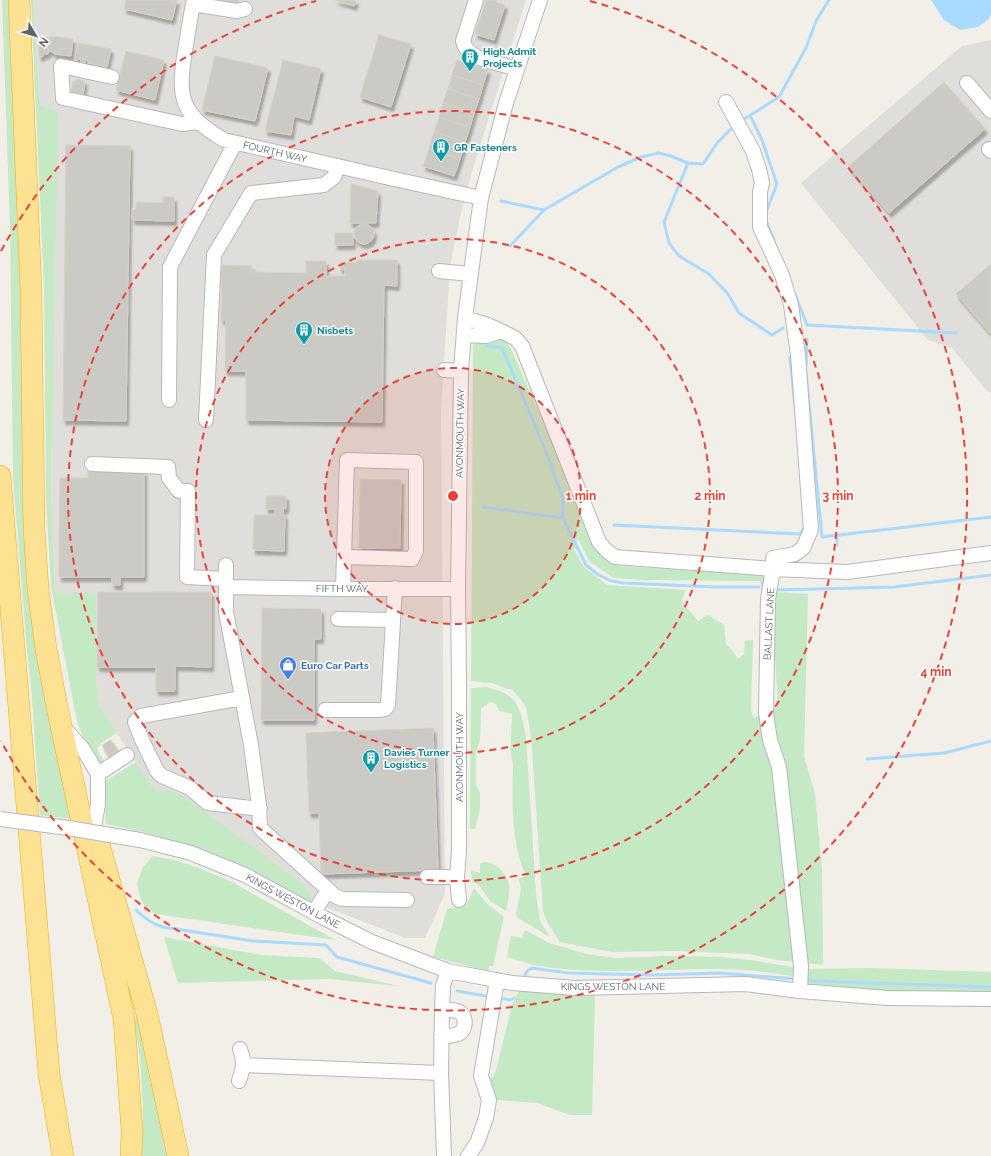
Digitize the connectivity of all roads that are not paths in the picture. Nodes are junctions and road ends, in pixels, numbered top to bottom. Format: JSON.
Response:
{"nodes":[{"id":1,"x":19,"y":0,"type":"edge"},
{"id":2,"x":476,"y":0,"type":"edge"},
{"id":3,"x":540,"y":0,"type":"edge"},
{"id":4,"x":194,"y":2,"type":"edge"},
{"id":5,"x":245,"y":9,"type":"dead end"},
{"id":6,"x":517,"y":69,"type":"junction"},
{"id":7,"x":112,"y":76,"type":"dead end"},
{"id":8,"x":967,"y":83,"type":"dead end"},
{"id":9,"x":726,"y":102,"type":"dead end"},
{"id":10,"x":991,"y":111,"type":"edge"},
{"id":11,"x":198,"y":122,"type":"junction"},
{"id":12,"x":235,"y":143,"type":"junction"},
{"id":13,"x":338,"y":166,"type":"junction"},
{"id":14,"x":481,"y":198,"type":"junction"},
{"id":15,"x":440,"y":271,"type":"dead end"},
{"id":16,"x":470,"y":274,"type":"junction"},
{"id":17,"x":465,"y":318,"type":"junction"},
{"id":18,"x":501,"y":331,"type":"junction"},
{"id":19,"x":464,"y":335,"type":"junction"},
{"id":20,"x":444,"y":370,"type":"dead end"},
{"id":21,"x":461,"y":371,"type":"junction"},
{"id":22,"x":169,"y":400,"type":"dead end"},
{"id":23,"x":206,"y":420,"type":"dead end"},
{"id":24,"x":92,"y":464,"type":"dead end"},
{"id":25,"x":0,"y":476,"type":"edge"},
{"id":26,"x":991,"y":553,"type":"edge"},
{"id":27,"x":345,"y":557,"type":"junction"},
{"id":28,"x":226,"y":565,"type":"dead end"},
{"id":29,"x":773,"y":569,"type":"junction"},
{"id":30,"x":226,"y":583,"type":"junction"},
{"id":31,"x":395,"y":588,"type":"junction"},
{"id":32,"x":458,"y":588,"type":"junction"},
{"id":33,"x":343,"y":589,"type":"junction"},
{"id":34,"x":338,"y":619,"type":"dead end"},
{"id":35,"x":393,"y":620,"type":"junction"},
{"id":36,"x":242,"y":698,"type":"junction"},
{"id":37,"x":57,"y":707,"type":"junction"},
{"id":38,"x":325,"y":710,"type":"dead end"},
{"id":39,"x":65,"y":729,"type":"junction"},
{"id":40,"x":127,"y":755,"type":"dead end"},
{"id":41,"x":98,"y":774,"type":"junction"},
{"id":42,"x":260,"y":809,"type":"junction"},
{"id":43,"x":0,"y":819,"type":"edge"},
{"id":44,"x":94,"y":827,"type":"junction"},
{"id":45,"x":426,"y":877,"type":"dead end"},
{"id":46,"x":457,"y":877,"type":"junction"},
{"id":47,"x":328,"y":890,"type":"junction"},
{"id":48,"x":407,"y":900,"type":"dead end"},
{"id":49,"x":459,"y":900,"type":"dead end"},
{"id":50,"x":314,"y":912,"type":"junction"},
{"id":51,"x":448,"y":970,"type":"junction"},
{"id":52,"x":496,"y":987,"type":"junction"},
{"id":53,"x":800,"y":991,"type":"junction"},
{"id":54,"x":991,"y":999,"type":"edge"},
{"id":55,"x":442,"y":1009,"type":"junction"},
{"id":56,"x":441,"y":1037,"type":"junction"},
{"id":57,"x":240,"y":1049,"type":"dead end"},
{"id":58,"x":244,"y":1065,"type":"junction"},
{"id":59,"x":441,"y":1073,"type":"junction"},
{"id":60,"x":239,"y":1081,"type":"dead end"},
{"id":61,"x":63,"y":1156,"type":"edge"},
{"id":62,"x":131,"y":1156,"type":"edge"},
{"id":63,"x":178,"y":1156,"type":"edge"},
{"id":64,"x":444,"y":1156,"type":"edge"},
{"id":65,"x":468,"y":1156,"type":"edge"}],
"edges":[{"from":1,"to":37,"type":"highway"},
{"from":2,"to":6,"type":"street"},
{"from":3,"to":6,"type":"street","name":"AVONMOUTH WAY"},
{"from":4,"to":5,"type":"street"},
{"from":4,"to":11,"type":"street","name":"FOURTH WAY"},
{"from":6,"to":14,"type":"street","name":"AVONMOUTH WAY"},
{"from":7,"to":11,"type":"street"},
{"from":8,"to":10,"type":"street"},
{"from":9,"to":29,"type":"street","name":"BALLAST LANE"},
{"from":11,"to":12,"type":"street","name":"FOURTH WAY"},
{"from":12,"to":13,"type":"street","name":"FOURTH WAY"},
{"from":12,"to":22,"type":"street"},
{"from":13,"to":14,"type":"street","name":"FOURTH WAY"},
{"from":13,"to":23,"type":"street"},
{"from":14,"to":16,"type":"street","name":"AVONMOUTH WAY"},
{"from":15,"to":16,"type":"street"},
{"from":16,"to":17,"type":"street","name":"AVONMOUTH WAY"},
{"from":17,"to":18,"type":"street"},
{"from":17,"to":19,"type":"street","name":"AVONMOUTH WAY"},
{"from":18,"to":19,"type":"street"},
{"from":18,"to":29,"type":"street"},
{"from":19,"to":21,"type":"street","name":"AVONMOUTH WAY"},
{"from":20,"to":21,"type":"street"},
{"from":21,"to":32,"type":"street","name":"AVONMOUTH WAY"},
{"from":24,"to":30,"type":"street","name":"FIFTH WAY"},
{"from":25,"to":61,"type":"highway"},
{"from":26,"to":29,"type":"street"},
{"from":27,"to":27,"type":"street"},
{"from":27,"to":33,"type":"street"},
{"from":28,"to":30,"type":"street"},
{"from":29,"to":53,"type":"street","name":"BALLAST LANE"},
{"from":30,"to":33,"type":"street","name":"FIFTH WAY"},
{"from":30,"to":36,"type":"street"},
{"from":31,"to":32,"type":"street","name":"FIFTH WAY"},
{"from":31,"to":33,"type":"street","name":"FIFTH WAY"},
{"from":31,"to":35,"type":"street"},
{"from":32,"to":46,"type":"street","name":"AVONMOUTH WAY"},
{"from":34,"to":35,"type":"street"},
{"from":35,"to":38,"type":"street"},
{"from":36,"to":42,"type":"street"},
{"from":36,"to":42,"type":"street"},
{"from":37,"to":39,"type":"highway"},
{"from":37,"to":62,"type":"highway"},
{"from":39,"to":41,"type":"street"},
{"from":39,"to":44,"type":"highway"},
{"from":40,"to":41,"type":"street"},
{"from":41,"to":44,"type":"street"},
{"from":42,"to":47,"type":"street"},
{"from":43,"to":50,"type":"street","name":"KINGS WESTON LANE","bridge":true},
{"from":44,"to":63,"type":"highway"},
{"from":45,"to":46,"type":"street"},
{"from":46,"to":49,"type":"street","name":"AVONMOUTH WAY"},
{"from":47,"to":48,"type":"street"},
{"from":47,"to":50,"type":"street"},
{"from":50,"to":51,"type":"street","name":"KINGS WESTON LANE"},
{"from":51,"to":52,"type":"street","name":"KINGS WESTON LANE"},
{"from":51,"to":55,"type":"street"},
{"from":52,"to":53,"type":"street","name":"KINGS WESTON LANE"},
{"from":52,"to":65,"type":"street"},
{"from":53,"to":54,"type":"street","name":"KINGS WESTON LANE"},
{"from":55,"to":56,"type":"street"},
{"from":55,"to":56,"type":"street"},
{"from":56,"to":59,"type":"street"},
{"from":57,"to":58,"type":"street"},
{"from":58,"to":59,"type":"street"},
{"from":58,"to":60,"type":"street"},
{"from":59,"to":64,"type":"street"}]}
